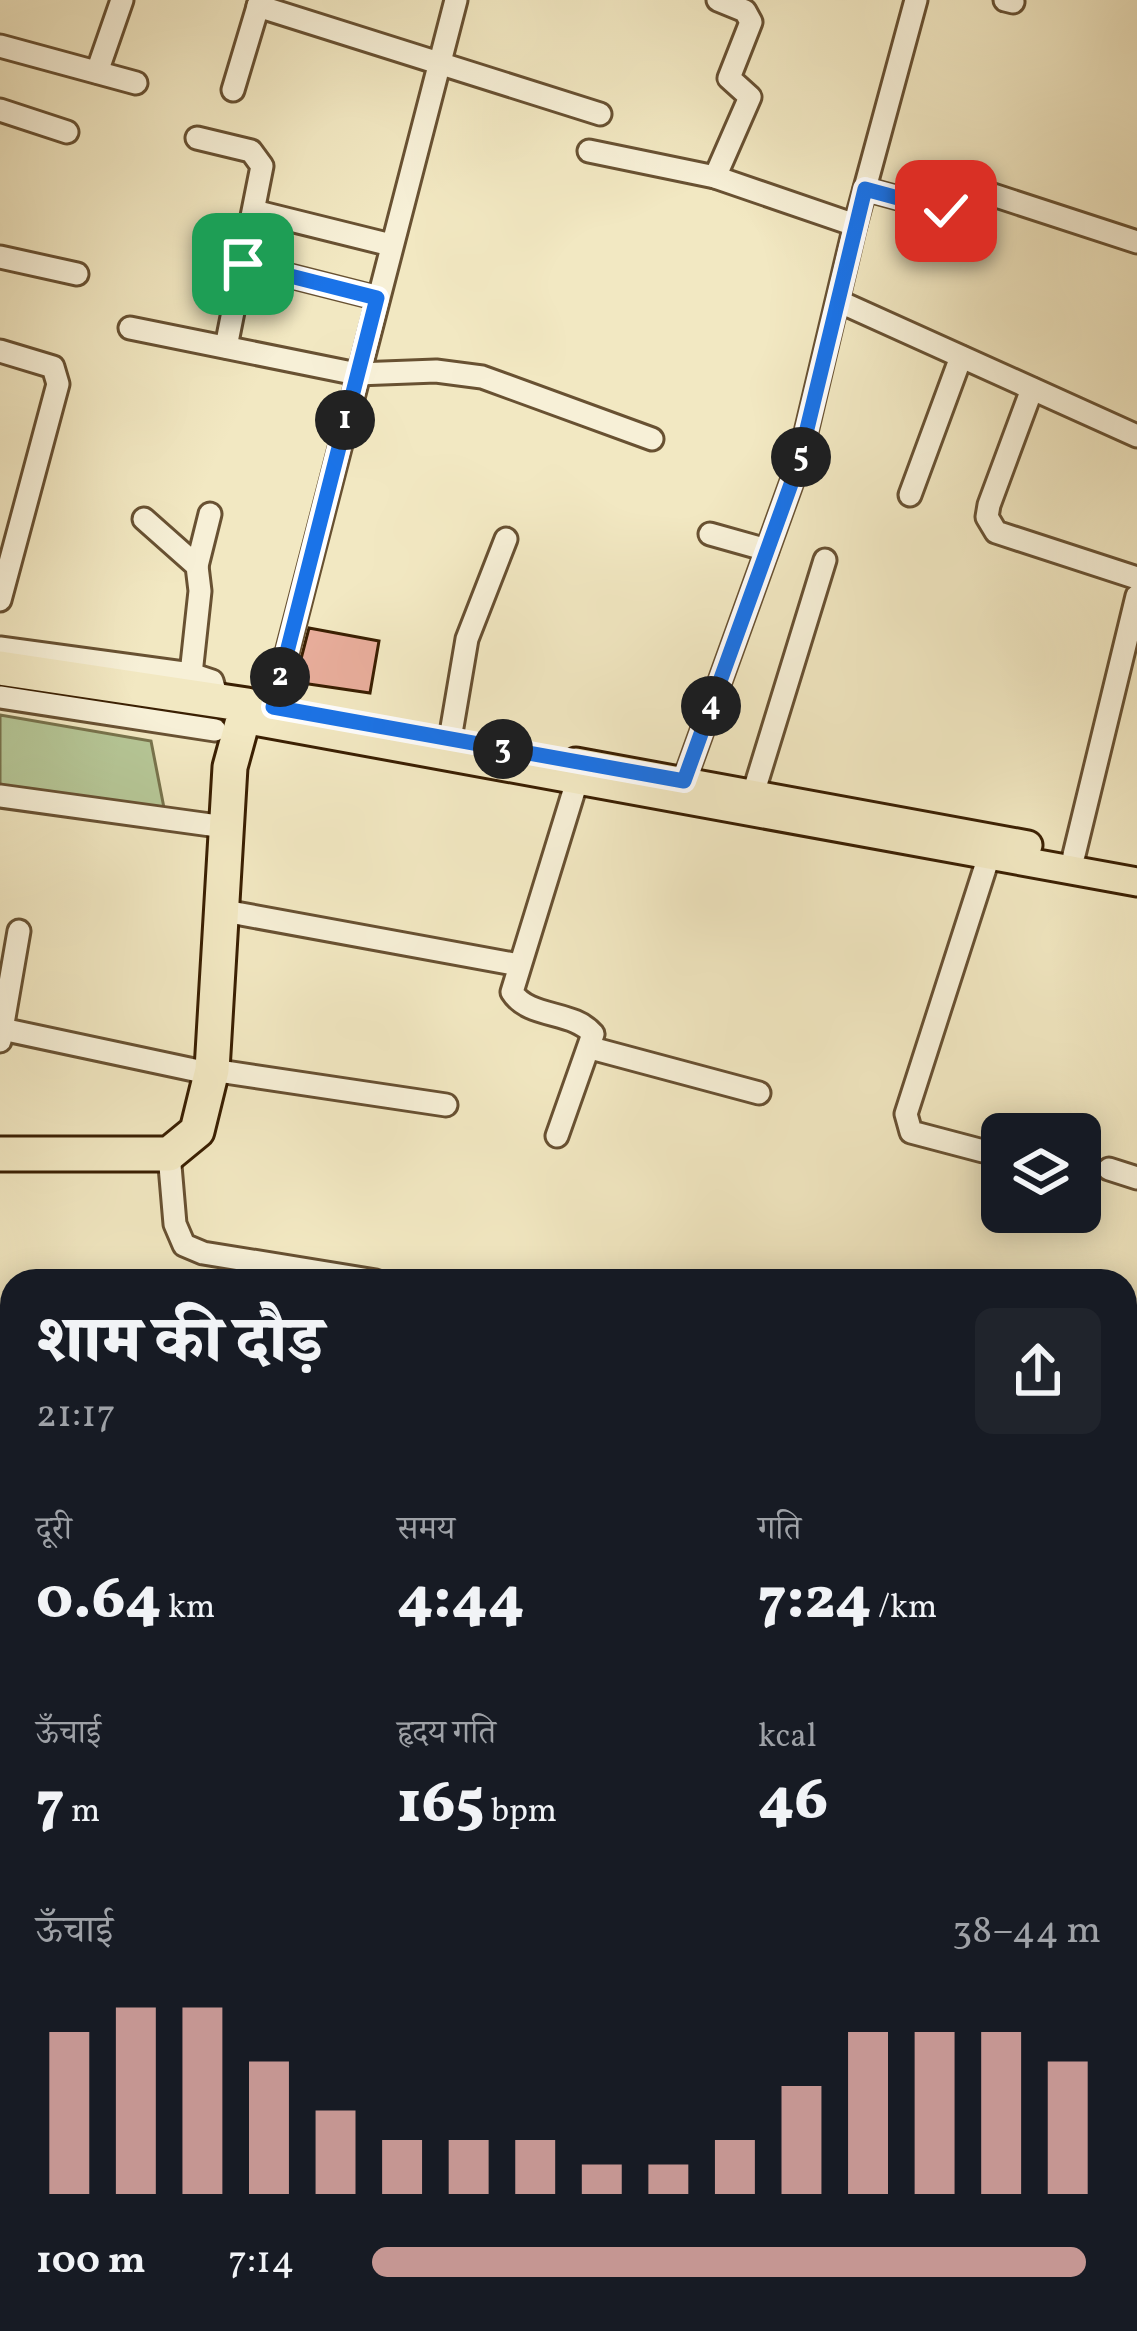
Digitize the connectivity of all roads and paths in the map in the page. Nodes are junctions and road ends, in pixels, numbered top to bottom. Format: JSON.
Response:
{"nodes":[{"id":1,"x":122,"y":0,"type":"edge"},
{"id":2,"x":456,"y":0,"type":"edge"},
{"id":3,"x":718,"y":0,"type":"edge"},
{"id":4,"x":916,"y":0,"type":"edge"},
{"id":5,"x":259,"y":3,"type":"edge"},
{"id":6,"x":0,"y":46,"type":"edge"},
{"id":7,"x":439,"y":61,"type":"junction"},
{"id":8,"x":97,"y":72,"type":"junction"},
{"id":9,"x":136,"y":83,"type":"dead end"},
{"id":10,"x":233,"y":90,"type":"dead end"},
{"id":11,"x":0,"y":110,"type":"edge"},
{"id":12,"x":600,"y":114,"type":"dead end"},
{"id":13,"x":67,"y":132,"type":"dead end"},
{"id":14,"x":197,"y":138,"type":"dead end"},
{"id":15,"x":589,"y":151,"type":"dead end"},
{"id":16,"x":715,"y":177,"type":"junction"},
{"id":17,"x":865,"y":189,"type":"junction"},
{"id":18,"x":254,"y":211,"type":"junction"},
{"id":19,"x":855,"y":225,"type":"junction"},
{"id":20,"x":1136,"y":242,"type":"edge"},
{"id":21,"x":391,"y":244,"type":"junction"},
{"id":22,"x":0,"y":257,"type":"edge"},
{"id":23,"x":243,"y":264,"type":"junction"},
{"id":24,"x":77,"y":274,"type":"dead end"},
{"id":25,"x":377,"y":298,"type":"junction"},
{"id":26,"x":838,"y":301,"type":"junction"},
{"id":27,"x":130,"y":328,"type":"dead end"},
{"id":28,"x":226,"y":347,"type":"junction"},
{"id":29,"x":0,"y":351,"type":"edge"},
{"id":30,"x":961,"y":357,"type":"junction"},
{"id":31,"x":357,"y":374,"type":"junction"},
{"id":32,"x":1032,"y":389,"type":"junction"},
{"id":33,"x":1137,"y":436,"type":"edge"},
{"id":34,"x":652,"y":439,"type":"dead end"},
{"id":35,"x":910,"y":495,"type":"dead end"},
{"id":36,"x":209,"y":514,"type":"dead end"},
{"id":37,"x":144,"y":519,"type":"dead end"},
{"id":38,"x":710,"y":534,"type":"dead end"},
{"id":39,"x":506,"y":539,"type":"dead end"},
{"id":40,"x":767,"y":550,"type":"junction"},
{"id":41,"x":825,"y":560,"type":"dead end"},
{"id":42,"x":197,"y":566,"type":"junction"},
{"id":43,"x":1137,"y":578,"type":"edge"},
{"id":44,"x":1137,"y":596,"type":"edge"},
{"id":45,"x":0,"y":600,"type":"edge"},
{"id":46,"x":0,"y":648,"type":"edge"},
{"id":47,"x":0,"y":668,"type":"edge"},
{"id":48,"x":0,"y":697,"type":"edge"},
{"id":49,"x":219,"y":705,"type":"junction"},
{"id":50,"x":450,"y":739,"type":"junction"},
{"id":51,"x":577,"y":781,"type":"junction"},
{"id":52,"x":684,"y":781,"type":"junction"},
{"id":53,"x":753,"y":794,"type":"junction"},
{"id":54,"x":0,"y":796,"type":"edge"},
{"id":55,"x":217,"y":826,"type":"junction"},
{"id":56,"x":1073,"y":854,"type":"junction"},
{"id":57,"x":988,"y":856,"type":"junction"},
{"id":58,"x":1137,"y":866,"type":"edge"},
{"id":59,"x":1137,"y":882,"type":"edge"},
{"id":60,"x":219,"y":910,"type":"junction"},
{"id":61,"x":19,"y":931,"type":"dead end"},
{"id":62,"x":519,"y":965,"type":"junction"},
{"id":63,"x":1,"y":1035,"type":"edge"},
{"id":64,"x":591,"y":1048,"type":"junction"},
{"id":65,"x":203,"y":1070,"type":"junction"},
{"id":66,"x":759,"y":1093,"type":"dead end"},
{"id":67,"x":446,"y":1106,"type":"dead end"},
{"id":68,"x":557,"y":1136,"type":"dead end"},
{"id":69,"x":0,"y":1137,"type":"edge"},
{"id":70,"x":981,"y":1150,"type":"edge"},
{"id":71,"x":0,"y":1154,"type":"edge"},
{"id":72,"x":169,"y":1154,"type":"junction"},
{"id":73,"x":1109,"y":1169,"type":"dead end"},
{"id":74,"x":1137,"y":1178,"type":"edge"},
{"id":75,"x":300,"y":1269,"type":"edge"}],
"edges":[{"from":1,"to":8,"type":"street"},
{"from":2,"to":7,"type":"street"},
{"from":3,"to":16,"type":"street"},
{"from":4,"to":17,"type":"street"},
{"from":5,"to":7,"type":"street"},
{"from":5,"to":10,"type":"street"},
{"from":6,"to":8,"type":"street"},
{"from":7,"to":12,"type":"street"},
{"from":7,"to":21,"type":"street"},
{"from":8,"to":9,"type":"street"},
{"from":11,"to":13,"type":"street"},
{"from":14,"to":18,"type":"street"},
{"from":15,"to":16,"type":"street"},
{"from":16,"to":19,"type":"street"},
{"from":17,"to":19,"type":"street"},
{"from":17,"to":20,"type":"street"},
{"from":18,"to":21,"type":"street"},
{"from":18,"to":23,"type":"street"},
{"from":19,"to":26,"type":"street"},
{"from":21,"to":25,"type":"street"},
{"from":22,"to":24,"type":"street"},
{"from":23,"to":25,"type":"street"},
{"from":23,"to":28,"type":"street"},
{"from":25,"to":31,"type":"street"},
{"from":26,"to":30,"type":"street"},
{"from":26,"to":40,"type":"street"},
{"from":27,"to":28,"type":"street"},
{"from":28,"to":31,"type":"street"},
{"from":29,"to":45,"type":"street"},
{"from":30,"to":32,"type":"street"},
{"from":30,"to":35,"type":"street"},
{"from":31,"to":34,"type":"street"},
{"from":31,"to":49,"type":"street"},
{"from":32,"to":33,"type":"street"},
{"from":32,"to":43,"type":"street"},
{"from":36,"to":42,"type":"street"},
{"from":37,"to":42,"type":"street"},
{"from":38,"to":40,"type":"street"},
{"from":39,"to":50,"type":"street"},
{"from":40,"to":52,"type":"street"},
{"from":41,"to":53,"type":"street"},
{"from":42,"to":49,"type":"street"},
{"from":44,"to":56,"type":"street"},
{"from":46,"to":49,"type":"street"},
{"from":47,"to":49,"type":"highway"},
{"from":48,"to":49,"type":"street"},
{"from":49,"to":50,"type":"main road"},
{"from":49,"to":51,"type":"main road"},
{"from":49,"to":55,"type":"highway"},
{"from":50,"to":52,"type":"main road"},
{"from":51,"to":57,"type":"main road"},
{"from":51,"to":62,"type":"street"},
{"from":52,"to":53,"type":"main road"},
{"from":53,"to":56,"type":"main road"},
{"from":54,"to":55,"type":"street"},
{"from":55,"to":60,"type":"highway"},
{"from":55,"to":65,"type":"highway"},
{"from":56,"to":58,"type":"main road"},
{"from":57,"to":59,"type":"main road"},
{"from":57,"to":70,"type":"street"},
{"from":60,"to":62,"type":"street"},
{"from":60,"to":65,"type":"highway"},
{"from":61,"to":63,"type":"street"},
{"from":62,"to":64,"type":"street"},
{"from":63,"to":65,"type":"street"},
{"from":64,"to":66,"type":"street"},
{"from":64,"to":68,"type":"street"},
{"from":65,"to":67,"type":"street"},
{"from":65,"to":69,"type":"highway"},
{"from":65,"to":72,"type":"highway"},
{"from":71,"to":72,"type":"highway"},
{"from":72,"to":75,"type":"street"},
{"from":73,"to":74,"type":"street"}]}
